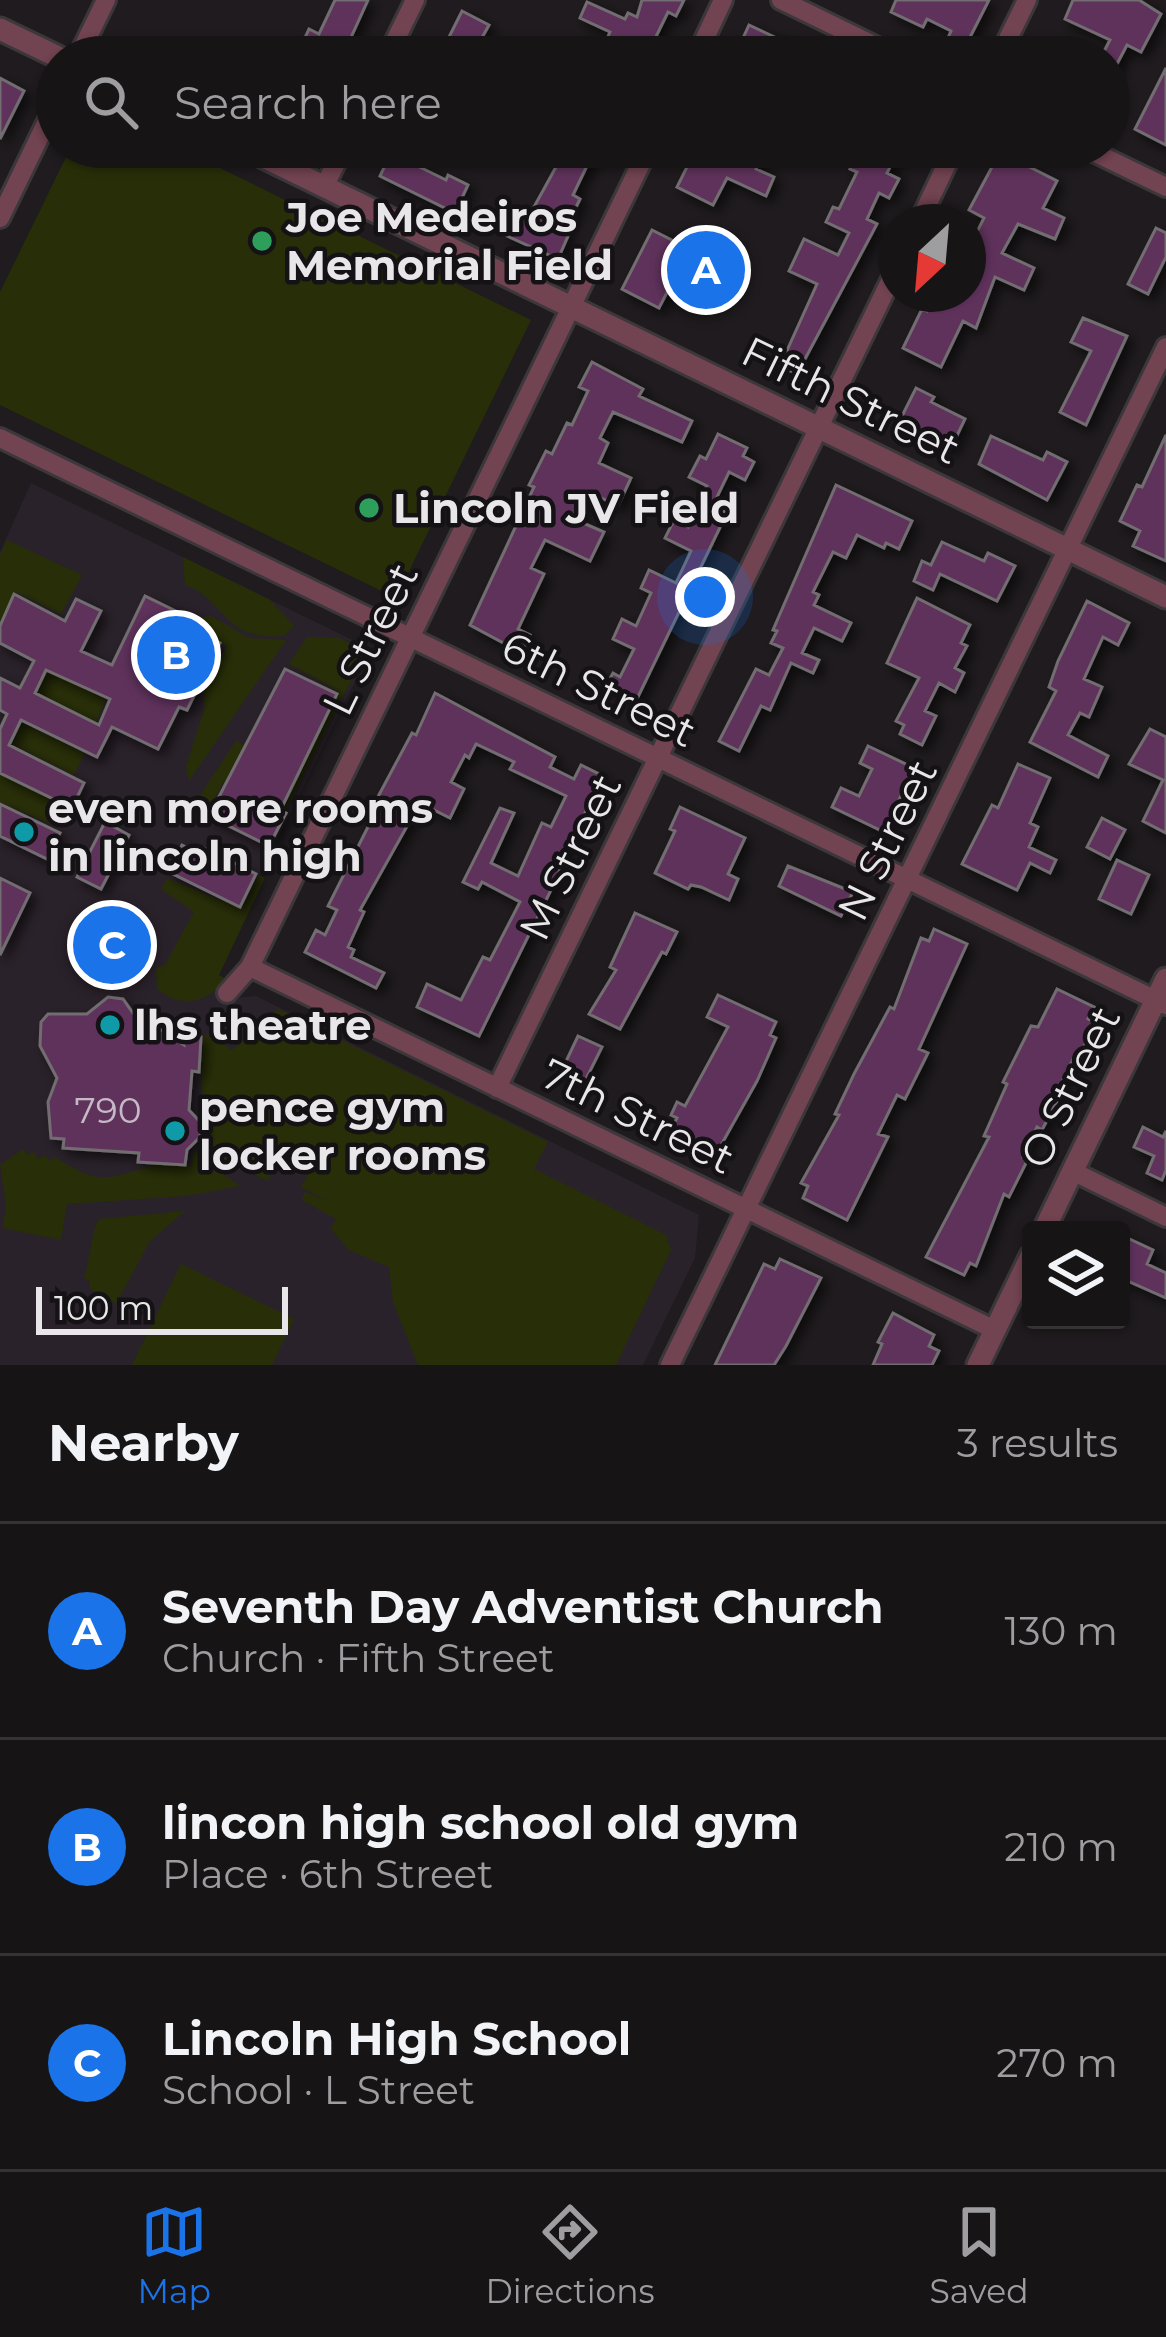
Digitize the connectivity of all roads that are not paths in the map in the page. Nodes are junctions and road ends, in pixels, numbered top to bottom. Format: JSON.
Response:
{"nodes":[{"id":1,"x":106,"y":0,"type":"edge"},
{"id":2,"x":415,"y":0,"type":"edge"},
{"id":3,"x":723,"y":0,"type":"edge"},
{"id":4,"x":781,"y":0,"type":"edge"},
{"id":5,"x":1027,"y":0,"type":"edge"},
{"id":6,"x":0,"y":29,"type":"edge"},
{"id":7,"x":88,"y":36,"type":"edge"},
{"id":8,"x":397,"y":36,"type":"edge"},
{"id":9,"x":706,"y":36,"type":"edge"},
{"id":10,"x":855,"y":36,"type":"edge"},
{"id":11,"x":1009,"y":36,"type":"edge"},
{"id":12,"x":36,"y":46,"type":"edge"},
{"id":13,"x":36,"y":144,"type":"edge"},
{"id":14,"x":286,"y":168,"type":"edge"},
{"id":15,"x":334,"y":168,"type":"edge"},
{"id":16,"x":639,"y":168,"type":"edge"},
{"id":17,"x":945,"y":168,"type":"edge"},
{"id":18,"x":1126,"y":168,"type":"edge"},
{"id":19,"x":325,"y":187,"type":"junction"},
{"id":20,"x":1166,"y":188,"type":"edge"},
{"id":21,"x":928,"y":204,"type":"edge"},
{"id":22,"x":0,"y":218,"type":"edge"},
{"id":23,"x":878,"y":306,"type":"edge"},
{"id":24,"x":571,"y":307,"type":"junction"},
{"id":25,"x":1166,"y":347,"type":"edge"},
{"id":26,"x":819,"y":427,"type":"junction"},
{"id":27,"x":0,"y":438,"type":"edge"},
{"id":28,"x":1067,"y":550,"type":"junction"},
{"id":29,"x":1166,"y":597,"type":"edge"},
{"id":30,"x":410,"y":638,"type":"junction"},
{"id":31,"x":658,"y":758,"type":"junction"},
{"id":32,"x":907,"y":880,"type":"junction"},
{"id":33,"x":250,"y":968,"type":"junction"},
{"id":34,"x":1166,"y":979,"type":"edge"},
{"id":35,"x":227,"y":993,"type":"dead end"},
{"id":36,"x":1161,"y":1003,"type":"edge"},
{"id":37,"x":497,"y":1088,"type":"junction"},
{"id":38,"x":1072,"y":1171,"type":"junction"},
{"id":39,"x":746,"y":1209,"type":"junction"},
{"id":40,"x":1166,"y":1217,"type":"edge"},
{"id":41,"x":1048,"y":1221,"type":"edge"},
{"id":42,"x":1022,"y":1274,"type":"edge"},
{"id":43,"x":995,"y":1330,"type":"junction"},
{"id":44,"x":670,"y":1365,"type":"edge"},
{"id":45,"x":978,"y":1365,"type":"edge"}],
"edges":[{"from":1,"to":7,"type":"street"},
{"from":2,"to":8,"type":"street"},
{"from":3,"to":9,"type":"street"},
{"from":4,"to":10,"type":"street"},
{"from":5,"to":11,"type":"street"},
{"from":6,"to":12,"type":"street"},
{"from":13,"to":22,"type":"street"},
{"from":14,"to":19,"type":"street","name":"Fifth Street"},
{"from":15,"to":19,"type":"street"},
{"from":16,"to":24,"type":"street","name":"L Street"},
{"from":17,"to":21,"type":"street"},
{"from":18,"to":20,"type":"street"},
{"from":19,"to":24,"type":"street","name":"Fifth Street"},
{"from":23,"to":26,"type":"street","name":"M Street"},
{"from":24,"to":26,"type":"street","name":"Fifth Street"},
{"from":24,"to":30,"type":"street","name":"L Street"},
{"from":25,"to":28,"type":"street","name":"N Street"},
{"from":26,"to":28,"type":"street","name":"Fifth Street"},
{"from":26,"to":31,"type":"street","name":"M Street"},
{"from":27,"to":30,"type":"street","name":"6th Street"},
{"from":28,"to":29,"type":"street","name":"Fifth Street"},
{"from":28,"to":32,"type":"street","name":"N Street"},
{"from":30,"to":31,"type":"street","name":"6th Street"},
{"from":30,"to":33,"type":"street","name":"L Street"},
{"from":31,"to":32,"type":"street","name":"6th Street"},
{"from":31,"to":37,"type":"street","name":"M Street"},
{"from":32,"to":36,"type":"street","name":"6th Street"},
{"from":32,"to":39,"type":"street","name":"N Street"},
{"from":33,"to":35,"type":"street","name":"L Street"},
{"from":33,"to":37,"type":"street","name":"7th Street"},
{"from":34,"to":36,"type":"street","name":"O Street"},
{"from":36,"to":38,"type":"street","name":"O Street"},
{"from":37,"to":39,"type":"street","name":"7th Street"},
{"from":38,"to":40,"type":"street"},
{"from":38,"to":41,"type":"street","name":"O Street"},
{"from":39,"to":43,"type":"street","name":"7th Street"},
{"from":39,"to":44,"type":"street","name":"N Street"},
{"from":42,"to":43,"type":"street"},
{"from":43,"to":45,"type":"street"}]}
